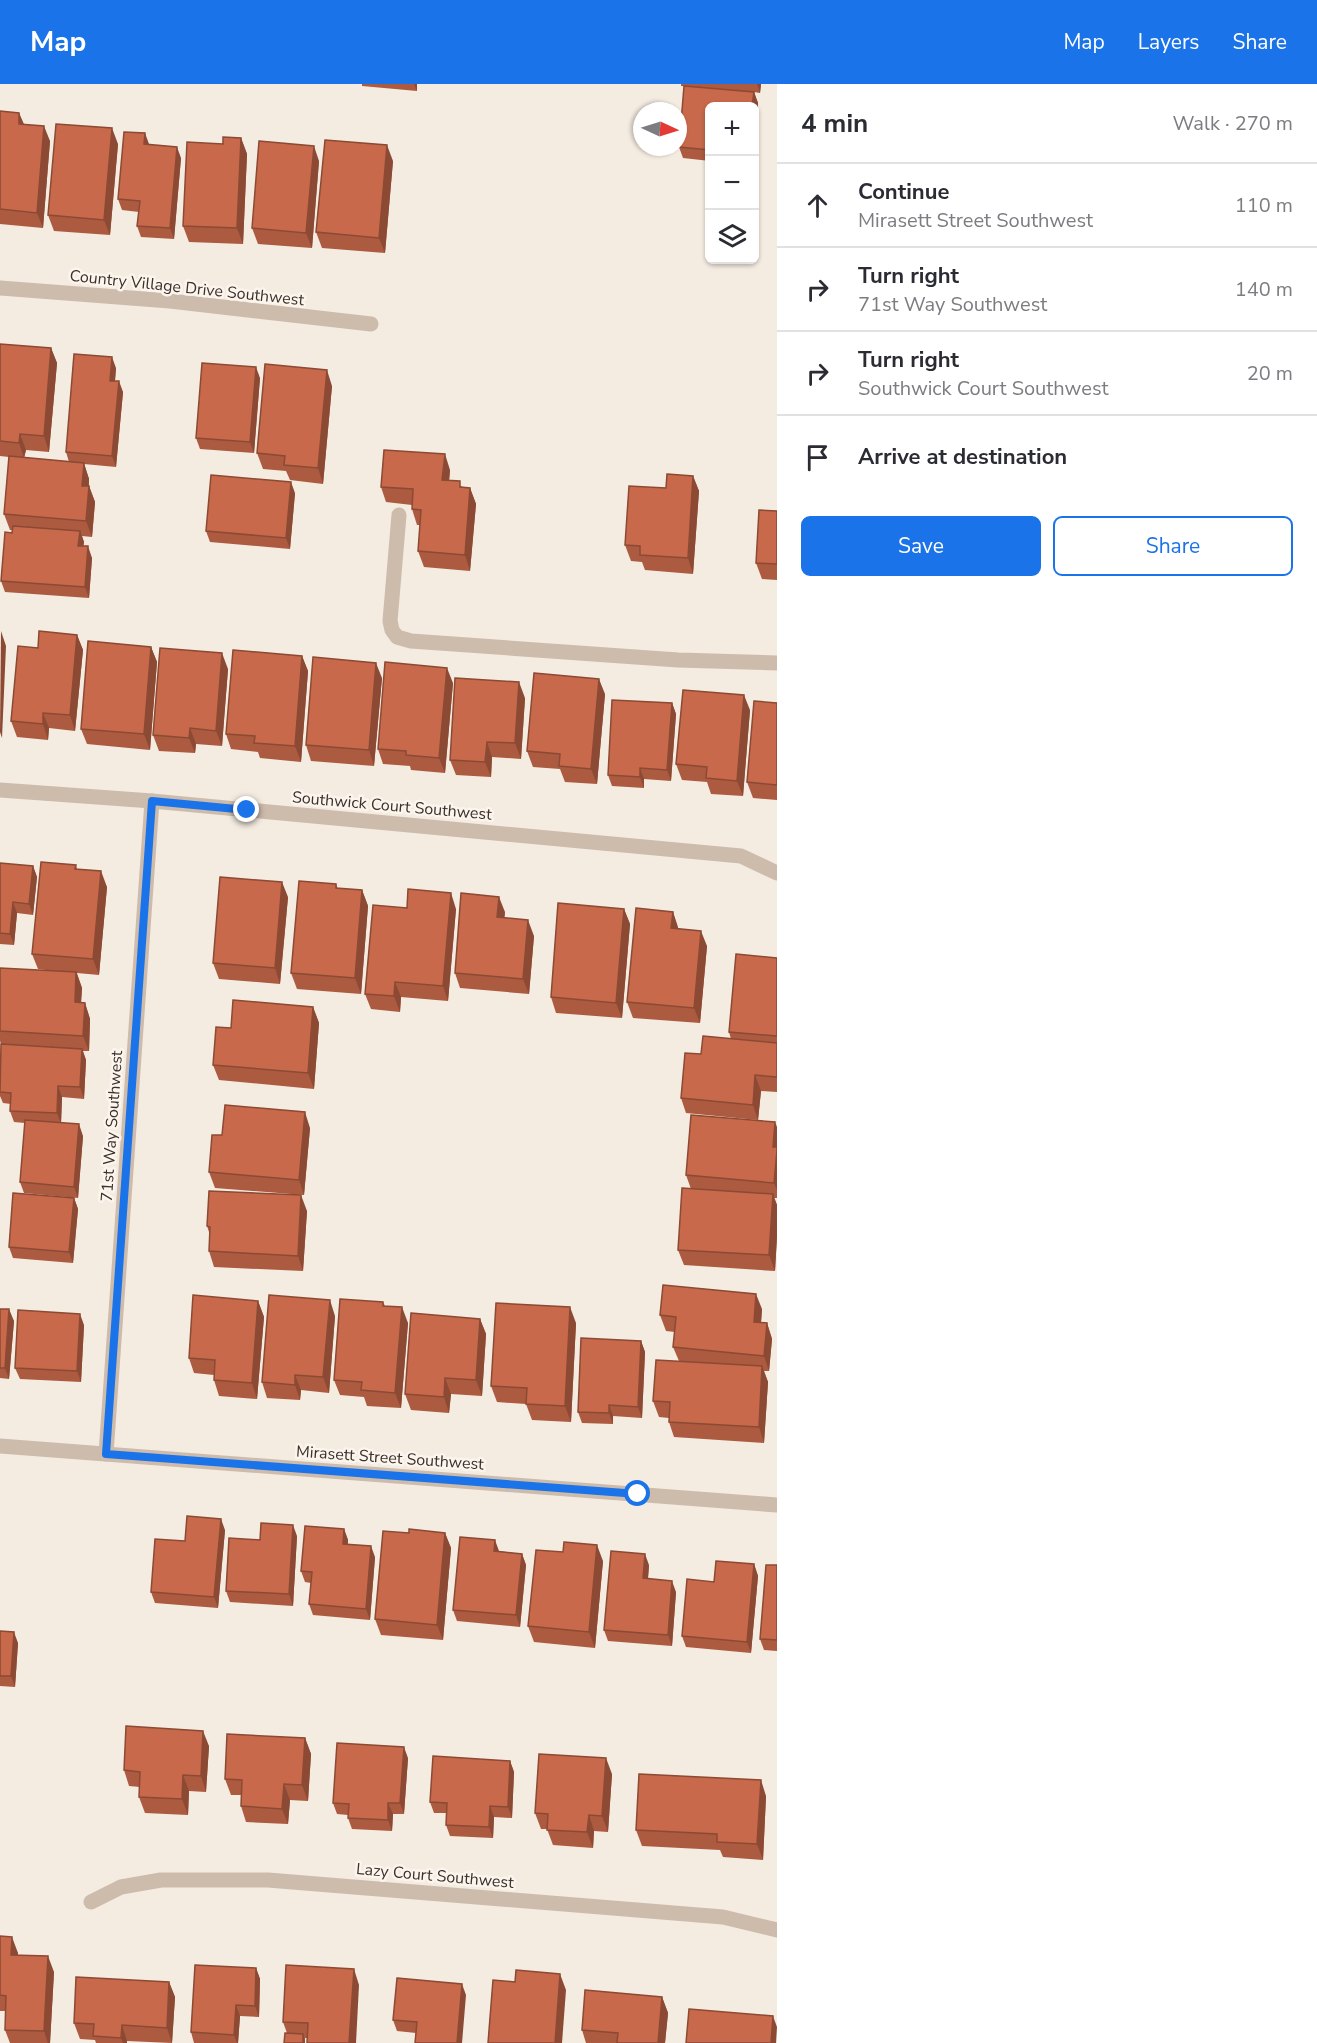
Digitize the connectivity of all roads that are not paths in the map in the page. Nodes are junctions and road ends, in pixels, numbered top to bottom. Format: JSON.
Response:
{"nodes":[{"id":1,"x":0,"y":288,"type":"edge"},
{"id":2,"x":371,"y":324,"type":"dead end"},
{"id":3,"x":399,"y":515,"type":"dead end"},
{"id":4,"x":777,"y":663,"type":"edge"},
{"id":5,"x":0,"y":790,"type":"edge"},
{"id":6,"x":152,"y":801,"type":"junction"},
{"id":7,"x":777,"y":873,"type":"edge"},
{"id":8,"x":0,"y":1446,"type":"edge"},
{"id":9,"x":106,"y":1454,"type":"junction"},
{"id":10,"x":777,"y":1505,"type":"edge"},
{"id":11,"x":91,"y":1902,"type":"dead end"},
{"id":12,"x":777,"y":1930,"type":"edge"}],
"edges":[{"from":1,"to":2,"type":"street","name":"Country Village Drive Southwest"},
{"from":3,"to":4,"type":"street"},
{"from":5,"to":6,"type":"street","name":"Southwick Court Southwest"},
{"from":6,"to":7,"type":"street","name":"Southwick Court Southwest"},
{"from":6,"to":9,"type":"street","name":"71st Way Southwest"},
{"from":8,"to":9,"type":"street","name":"Mirasett Street Southwest"},
{"from":9,"to":10,"type":"street","name":"Mirasett Street Southwest"},
{"from":11,"to":12,"type":"street","name":"Lazy Court Southwest"}]}
